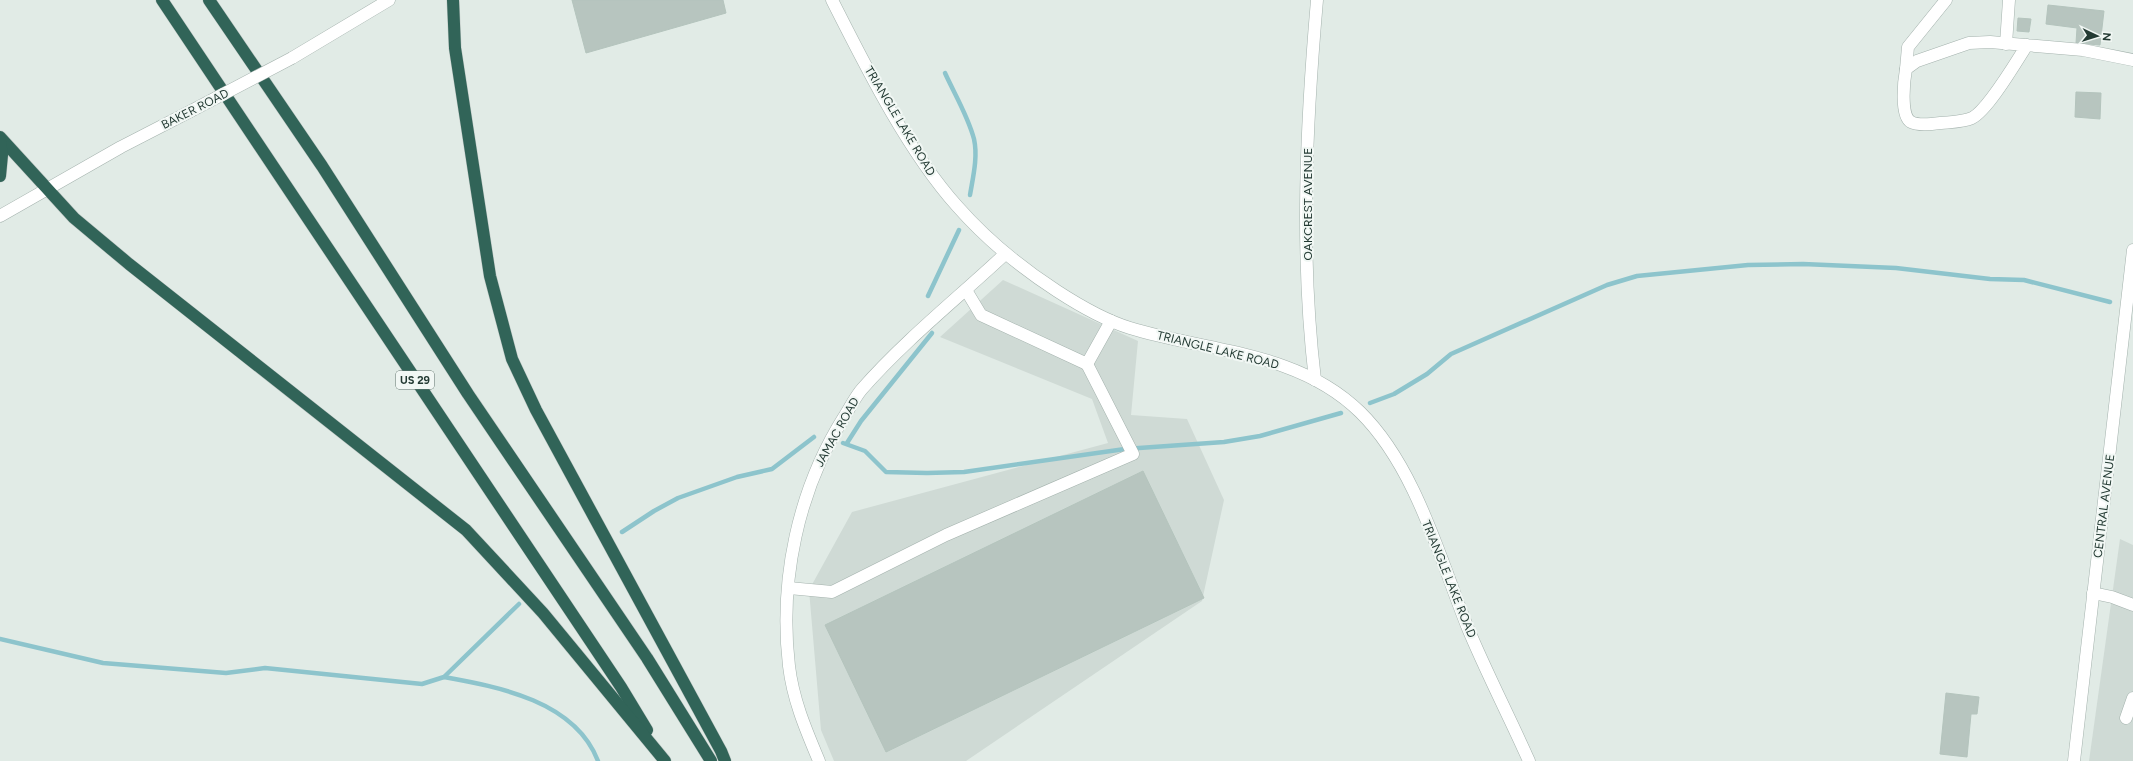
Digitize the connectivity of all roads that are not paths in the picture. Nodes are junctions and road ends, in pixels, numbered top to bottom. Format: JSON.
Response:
{"nodes":[{"id":1,"x":162,"y":0,"type":"edge"},
{"id":2,"x":209,"y":0,"type":"edge"},
{"id":3,"x":389,"y":0,"type":"edge"},
{"id":4,"x":454,"y":0,"type":"edge"},
{"id":5,"x":832,"y":0,"type":"edge"},
{"id":6,"x":1317,"y":0,"type":"edge"},
{"id":7,"x":1946,"y":0,"type":"edge"},
{"id":8,"x":2009,"y":0,"type":"edge"},
{"id":9,"x":2006,"y":44,"type":"junction"},
{"id":10,"x":2027,"y":45,"type":"junction"},
{"id":11,"x":2133,"y":60,"type":"edge"},
{"id":12,"x":1906,"y":69,"type":"junction"},
{"id":13,"x":0,"y":137,"type":"edge"},
{"id":14,"x":0,"y":141,"type":"edge"},
{"id":15,"x":0,"y":176,"type":"edge"},
{"id":16,"x":48,"y":189,"type":"junction"},
{"id":17,"x":0,"y":216,"type":"edge"},
{"id":18,"x":2133,"y":250,"type":"edge"},
{"id":19,"x":1006,"y":254,"type":"junction"},
{"id":20,"x":966,"y":290,"type":"junction"},
{"id":21,"x":1111,"y":321,"type":"junction"},
{"id":22,"x":1087,"y":364,"type":"junction"},
{"id":23,"x":1315,"y":380,"type":"junction"},
{"id":24,"x":788,"y":588,"type":"junction"},
{"id":25,"x":2094,"y":593,"type":"junction"},
{"id":26,"x":2133,"y":605,"type":"edge"},
{"id":27,"x":2133,"y":698,"type":"edge"},
{"id":28,"x":2126,"y":718,"type":"dead end"},
{"id":29,"x":666,"y":761,"type":"edge"},
{"id":30,"x":711,"y":761,"type":"edge"},
{"id":31,"x":725,"y":761,"type":"edge"},
{"id":32,"x":819,"y":761,"type":"edge"},
{"id":33,"x":1530,"y":761,"type":"edge"},
{"id":34,"x":2074,"y":761,"type":"edge"}],
"edges":[{"from":1,"to":29,"type":"highway","number":"US 29"},
{"from":2,"to":30,"type":"highway","number":"US 29"},
{"from":3,"to":16,"type":"street","name":"BAKER ROAD","bridge":true},
{"from":4,"to":31,"type":"highway"},
{"from":5,"to":19,"type":"street","name":"TRIANGLE LAKE ROAD"},
{"from":6,"to":23,"type":"street","name":"OAKCREST AVENUE"},
{"from":7,"to":12,"type":"street"},
{"from":8,"to":9,"type":"street"},
{"from":9,"to":10,"type":"street"},
{"from":9,"to":12,"type":"street"},
{"from":10,"to":11,"type":"street"},
{"from":10,"to":12,"type":"street"},
{"from":13,"to":16,"type":"highway"},
{"from":14,"to":15,"type":"highway"},
{"from":16,"to":17,"type":"street","name":"BAKER ROAD"},
{"from":16,"to":29,"type":"highway"},
{"from":18,"to":25,"type":"street","name":"CENTRAL AVENUE"},
{"from":19,"to":20,"type":"street","name":"JAMAC ROAD"},
{"from":19,"to":21,"type":"street","name":"TRIANGLE LAKE ROAD"},
{"from":20,"to":22,"type":"street"},
{"from":20,"to":24,"type":"street","name":"JAMAC ROAD"},
{"from":21,"to":22,"type":"street"},
{"from":21,"to":23,"type":"street","name":"TRIANGLE LAKE ROAD"},
{"from":22,"to":24,"type":"street"},
{"from":23,"to":33,"type":"street","name":"TRIANGLE LAKE ROAD"},
{"from":24,"to":32,"type":"street","name":"JAMAC ROAD"},
{"from":25,"to":26,"type":"street"},
{"from":25,"to":34,"type":"street","name":"CENTRAL AVENUE"},
{"from":27,"to":28,"type":"street"}]}
